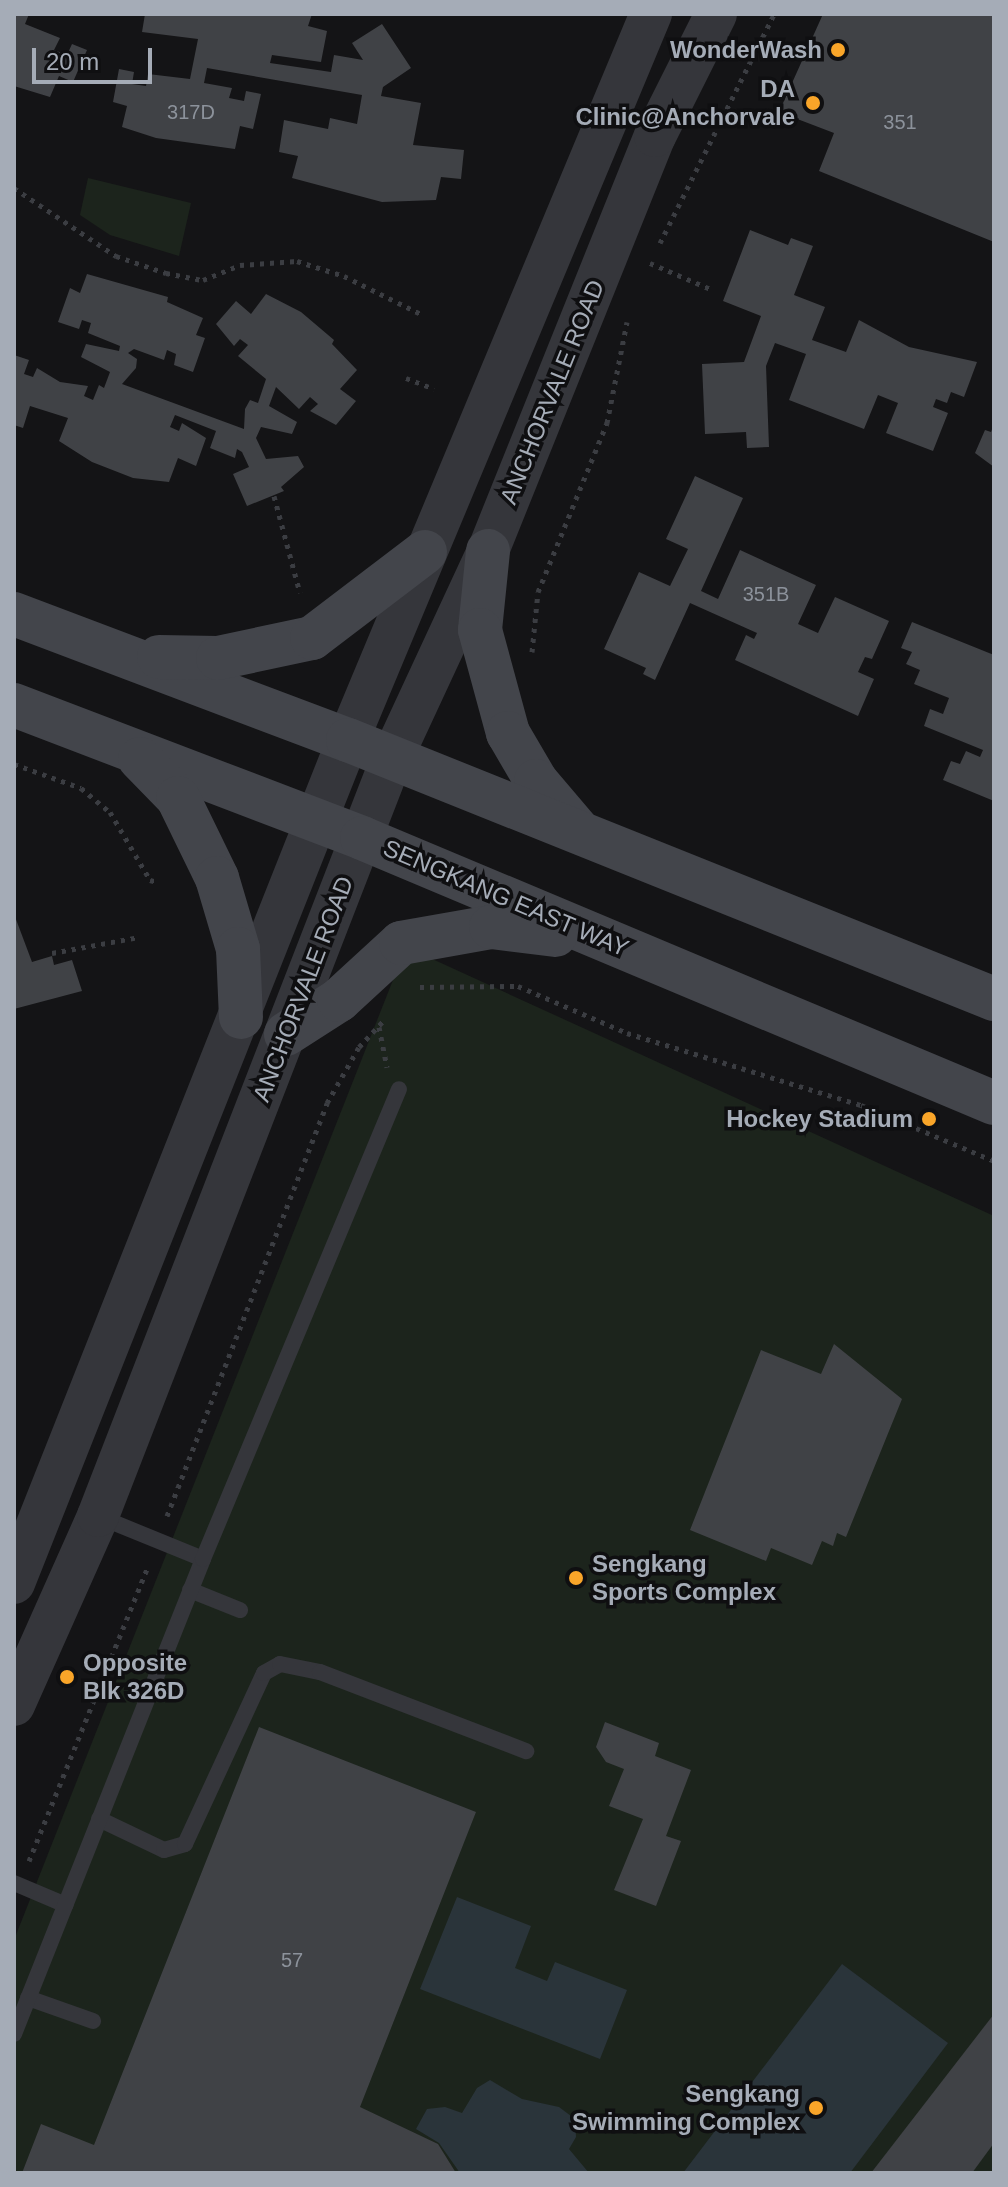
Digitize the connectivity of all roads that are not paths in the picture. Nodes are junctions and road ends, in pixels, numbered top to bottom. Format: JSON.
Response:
{"nodes":[{"id":1,"x":651,"y":14,"type":"edge"},
{"id":2,"x":716,"y":14,"type":"edge"},
{"id":3,"x":488,"y":551,"type":"junction"},
{"id":4,"x":425,"y":552,"type":"junction"},
{"id":5,"x":14,"y":614,"type":"edge"},
{"id":6,"x":125,"y":656,"type":"junction"},
{"id":7,"x":14,"y":705,"type":"edge"},
{"id":8,"x":348,"y":740,"type":"junction"},
{"id":9,"x":132,"y":751,"type":"junction"},
{"id":10,"x":392,"y":758,"type":"junction"},
{"id":11,"x":320,"y":821,"type":"junction"},
{"id":12,"x":580,"y":833,"type":"junction"},
{"id":13,"x":362,"y":838,"type":"junction"},
{"id":14,"x":610,"y":942,"type":"junction"},
{"id":15,"x":994,"y":999,"type":"edge"},
{"id":16,"x":241,"y":1017,"type":"junction"},
{"id":17,"x":286,"y":1034,"type":"junction"},
{"id":18,"x":399,"y":1089,"type":"road end"},
{"id":19,"x":994,"y":1103,"type":"edge"},
{"id":20,"x":98,"y":1516,"type":"junction"},
{"id":21,"x":203,"y":1559,"type":"junction"},
{"id":22,"x":14,"y":1583,"type":"edge"},
{"id":23,"x":190,"y":1590,"type":"junction"},
{"id":24,"x":240,"y":1610,"type":"dead end"},
{"id":25,"x":14,"y":1705,"type":"edge"},
{"id":26,"x":526,"y":1751,"type":"dead end"},
{"id":27,"x":99,"y":1819,"type":"junction"},
{"id":28,"x":17,"y":1884,"type":"edge"},
{"id":29,"x":66,"y":1905,"type":"junction"},
{"id":30,"x":28,"y":1998,"type":"junction"},
{"id":31,"x":93,"y":2021,"type":"dead end"},
{"id":32,"x":14,"y":2034,"type":"edge"}],
"edges":[{"from":1,"to":4,"type":"street","name":"ANCHORVALE ROAD"},
{"from":2,"to":3,"type":"street","name":"ANCHORVALE ROAD"},
{"from":3,"to":10,"type":"street","name":"ANCHORVALE ROAD"},
{"from":3,"to":12,"type":"main road"},
{"from":4,"to":6,"type":"main road"},
{"from":4,"to":8,"type":"street","name":"ANCHORVALE ROAD"},
{"from":5,"to":6,"type":"main road"},
{"from":6,"to":8,"type":"main road"},
{"from":7,"to":9,"type":"main road","name":"SENGKANG EAST WAY"},
{"from":8,"to":10,"type":"main road"},
{"from":8,"to":11,"type":"street","name":"ANCHORVALE ROAD"},
{"from":9,"to":11,"type":"main road","name":"SENGKANG EAST WAY"},
{"from":9,"to":16,"type":"main road"},
{"from":10,"to":12,"type":"main road"},
{"from":10,"to":13,"type":"street","name":"ANCHORVALE ROAD"},
{"from":11,"to":13,"type":"main road","name":"SENGKANG EAST WAY"},
{"from":11,"to":16,"type":"street","name":"ANCHORVALE ROAD"},
{"from":12,"to":15,"type":"main road"},
{"from":13,"to":14,"type":"main road","name":"SENGKANG EAST WAY"},
{"from":13,"to":17,"type":"street","name":"ANCHORVALE ROAD"},
{"from":14,"to":17,"type":"main road"},
{"from":14,"to":19,"type":"main road","name":"SENGKANG EAST WAY"},
{"from":16,"to":22,"type":"street","name":"ANCHORVALE ROAD"},
{"from":17,"to":20,"type":"street","name":"ANCHORVALE ROAD"},
{"from":18,"to":21,"type":"lane"},
{"from":20,"to":21,"type":"lane"},
{"from":20,"to":25,"type":"street","name":"ANCHORVALE ROAD"},
{"from":21,"to":23,"type":"lane"},
{"from":23,"to":24,"type":"lane"},
{"from":23,"to":27,"type":"lane"},
{"from":26,"to":27,"type":"lane"},
{"from":27,"to":29,"type":"lane"},
{"from":28,"to":29,"type":"lane"},
{"from":29,"to":30,"type":"lane"},
{"from":30,"to":31,"type":"lane"},
{"from":30,"to":32,"type":"lane"}]}
